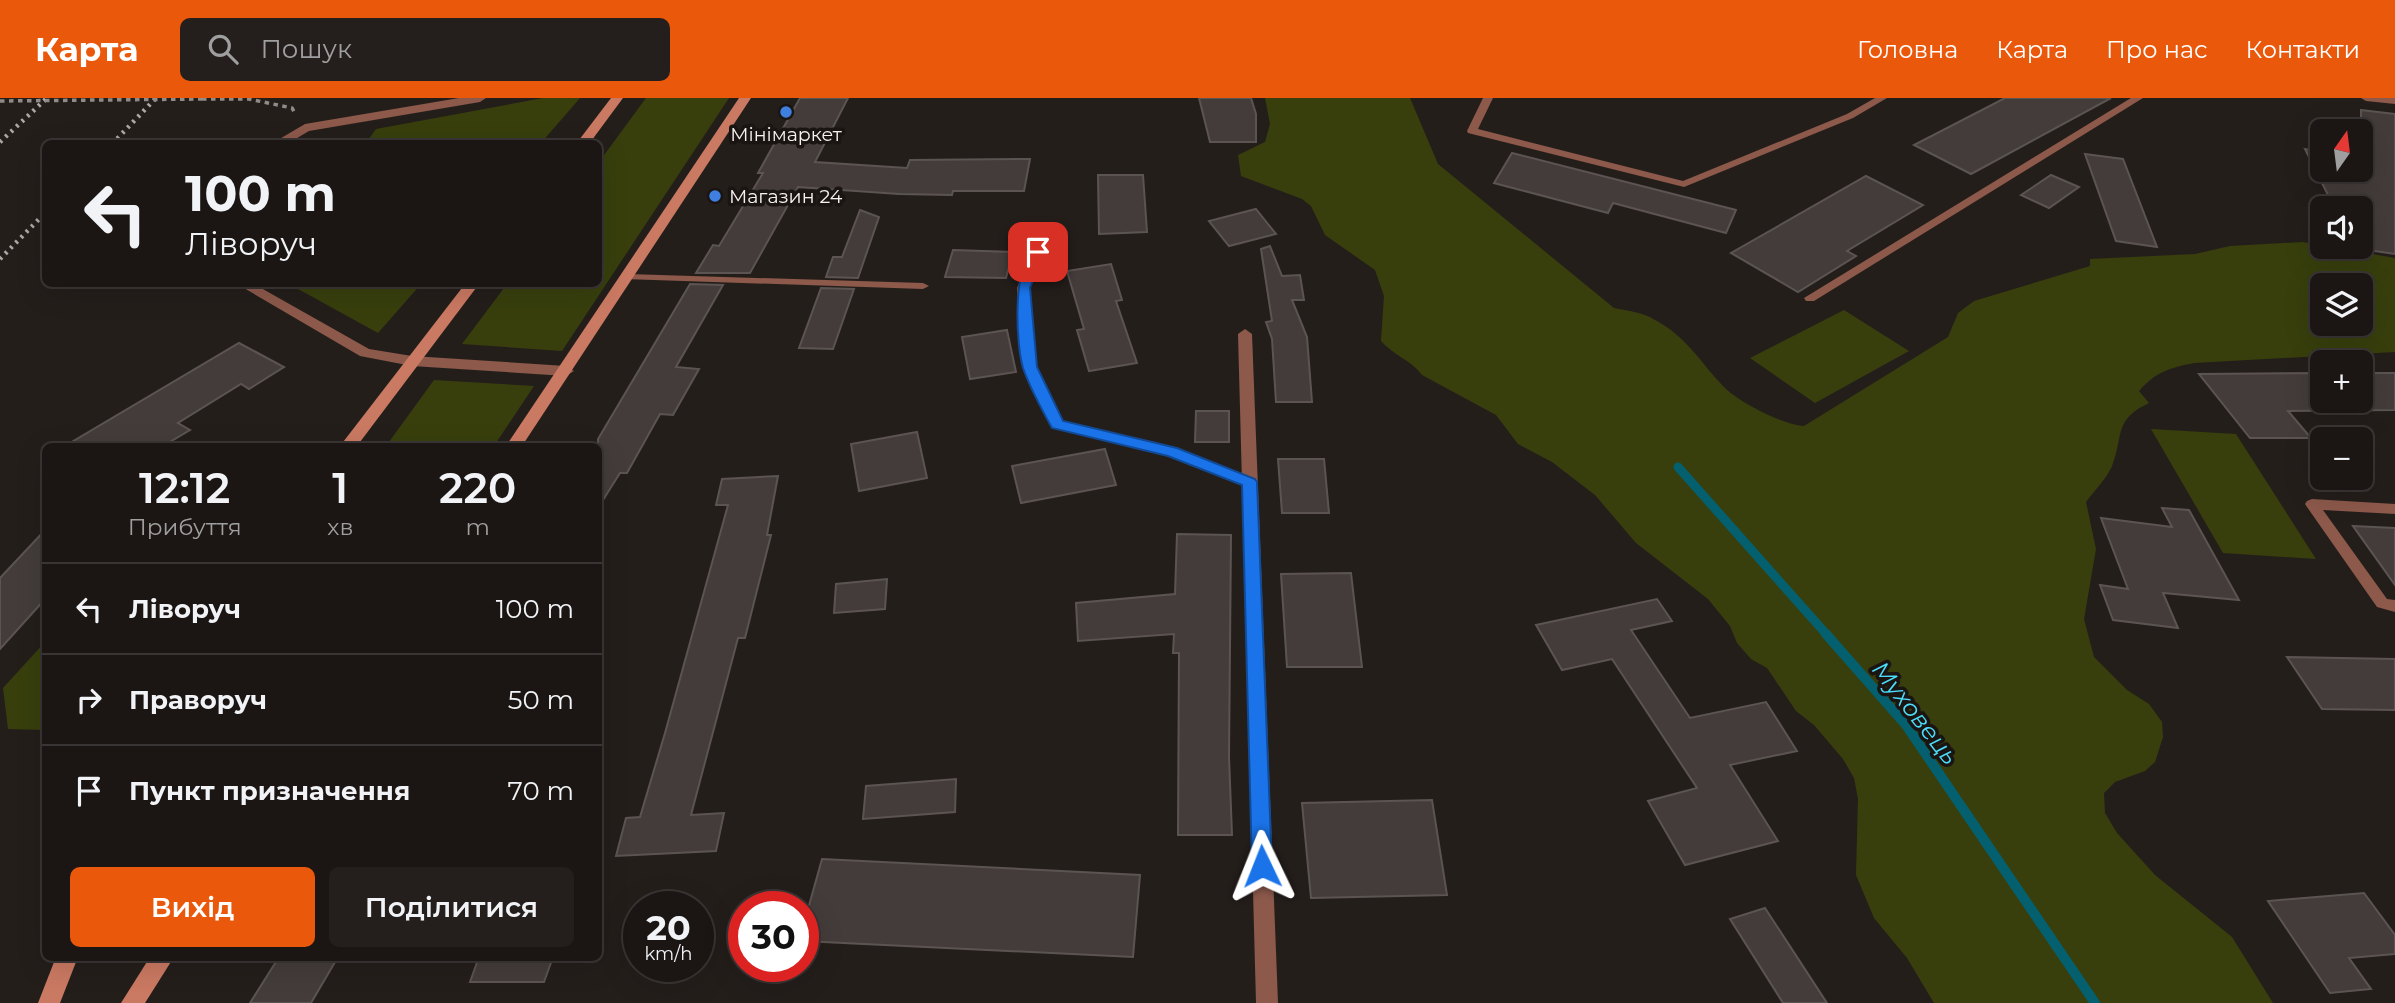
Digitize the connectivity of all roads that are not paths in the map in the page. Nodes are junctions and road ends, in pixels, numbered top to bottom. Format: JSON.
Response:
{"nodes":[{"id":1,"x":480,"y":98,"type":"edge"},
{"id":2,"x":617,"y":98,"type":"edge"},
{"id":3,"x":746,"y":98,"type":"edge"},
{"id":4,"x":1488,"y":98,"type":"edge"},
{"id":5,"x":1882,"y":98,"type":"edge"},
{"id":6,"x":2137,"y":98,"type":"edge"},
{"id":7,"x":2366,"y":98,"type":"edge"},
{"id":8,"x":2395,"y":101,"type":"edge"},
{"id":9,"x":283,"y":140,"type":"edge"},
{"id":10,"x":585,"y":140,"type":"edge"},
{"id":11,"x":1038,"y":252,"type":"dead end"},
{"id":12,"x":628,"y":277,"type":"junction"},
{"id":13,"x":923,"y":286,"type":"dead end"},
{"id":14,"x":249,"y":287,"type":"edge"},
{"id":15,"x":470,"y":287,"type":"edge"},
{"id":16,"x":1810,"y":298,"type":"dead end"},
{"id":17,"x":1245,"y":334,"type":"dead end"},
{"id":18,"x":412,"y":361,"type":"junction"},
{"id":19,"x":566,"y":371,"type":"junction"},
{"id":20,"x":350,"y":443,"type":"edge"},
{"id":21,"x":516,"y":443,"type":"edge"},
{"id":22,"x":1250,"y":482,"type":"junction"},
{"id":23,"x":2395,"y":509,"type":"edge"},
{"id":24,"x":2395,"y":606,"type":"edge"},
{"id":25,"x":65,"y":961,"type":"edge"},
{"id":26,"x":160,"y":961,"type":"edge"},
{"id":27,"x":49,"y":1003,"type":"edge"},
{"id":28,"x":132,"y":1003,"type":"edge"},
{"id":29,"x":1267,"y":1003,"type":"edge"}],
"edges":[{"from":1,"to":9,"type":"street"},
{"from":2,"to":10,"type":"street"},
{"from":3,"to":12,"type":"street"},
{"from":4,"to":5,"type":"lane"},
{"from":6,"to":16,"type":"lane"},
{"from":7,"to":8,"type":"lane"},
{"from":11,"to":22,"type":"lane"},
{"from":12,"to":13,"type":"lane"},
{"from":12,"to":19,"type":"street"},
{"from":14,"to":18,"type":"street"},
{"from":15,"to":18,"type":"street"},
{"from":17,"to":22,"type":"street"},
{"from":18,"to":19,"type":"street"},
{"from":18,"to":20,"type":"street"},
{"from":19,"to":21,"type":"street"},
{"from":22,"to":29,"type":"street"},
{"from":23,"to":24,"type":"lane"},
{"from":25,"to":27,"type":"street"},
{"from":26,"to":28,"type":"street"}]}
